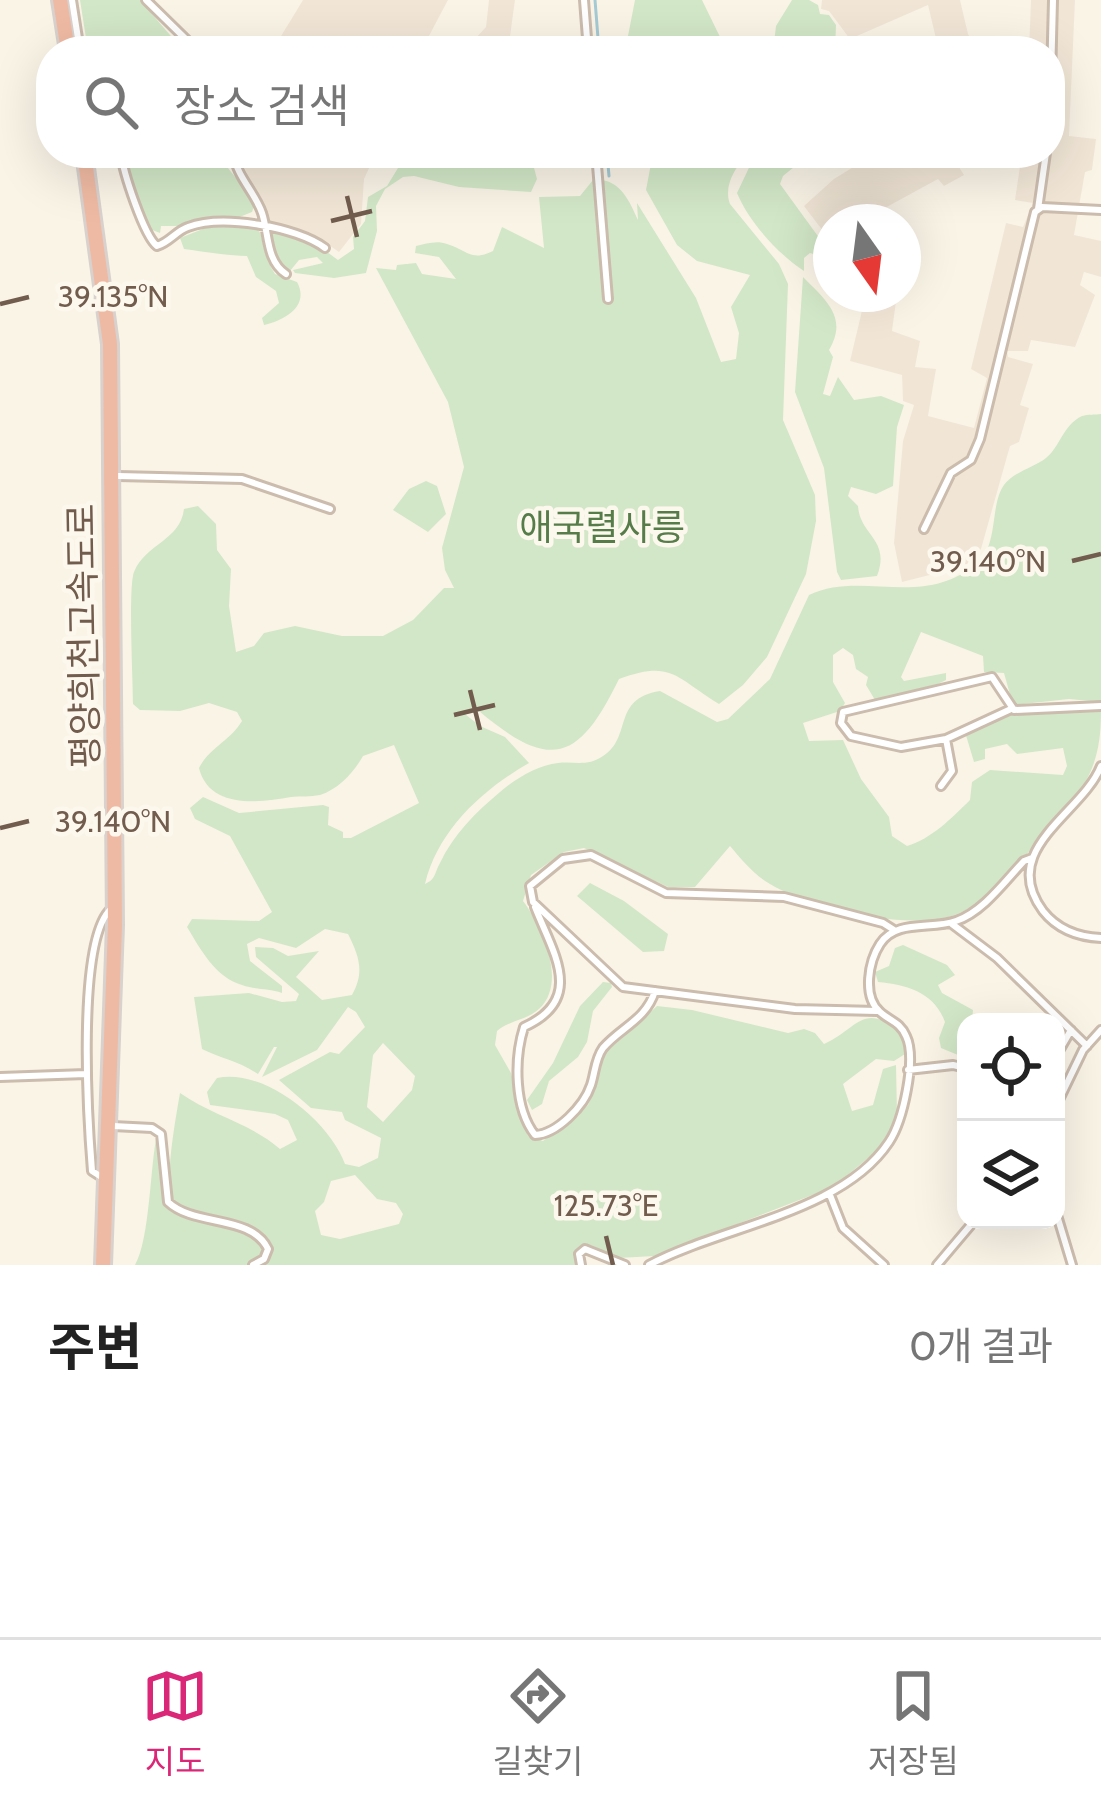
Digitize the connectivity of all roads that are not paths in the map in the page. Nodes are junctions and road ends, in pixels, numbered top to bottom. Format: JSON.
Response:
{"nodes":[{"id":1,"x":66,"y":0,"type":"edge"},
{"id":2,"x":146,"y":0,"type":"edge"},
{"id":3,"x":584,"y":0,"type":"edge"},
{"id":4,"x":1053,"y":0,"type":"edge"},
{"id":5,"x":72,"y":36,"type":"edge"},
{"id":6,"x":183,"y":36,"type":"edge"},
{"id":7,"x":587,"y":36,"type":"edge"},
{"id":8,"x":1052,"y":36,"type":"edge"},
{"id":9,"x":89,"y":168,"type":"edge"},
{"id":10,"x":90,"y":168,"type":"edge"},
{"id":11,"x":123,"y":168,"type":"edge"},
{"id":12,"x":236,"y":168,"type":"edge"},
{"id":13,"x":597,"y":168,"type":"edge"},
{"id":14,"x":1044,"y":168,"type":"edge"},
{"id":15,"x":1038,"y":208,"type":"junction"},
{"id":16,"x":1101,"y":210,"type":"edge"},
{"id":17,"x":265,"y":225,"type":"junction"},
{"id":18,"x":325,"y":248,"type":"dead end"},
{"id":19,"x":286,"y":274,"type":"dead end"},
{"id":20,"x":608,"y":299,"type":"dead end"},
{"id":21,"x":118,"y":476,"type":"junction"},
{"id":22,"x":330,"y":508,"type":"dead end"},
{"id":23,"x":924,"y":529,"type":"dead end"},
{"id":24,"x":1101,"y":706,"type":"edge"},
{"id":25,"x":1011,"y":709,"type":"junction"},
{"id":26,"x":946,"y":739,"type":"junction"},
{"id":27,"x":1101,"y":766,"type":"edge"},
{"id":28,"x":940,"y":786,"type":"dead end"},
{"id":29,"x":1089,"y":789,"type":"junction"},
{"id":30,"x":1101,"y":794,"type":"edge"},
{"id":31,"x":1032,"y":858,"type":"junction"},
{"id":32,"x":533,"y":902,"type":"junction"},
{"id":33,"x":115,"y":908,"type":"junction"},
{"id":34,"x":950,"y":923,"type":"junction"},
{"id":35,"x":895,"y":930,"type":"junction"},
{"id":36,"x":1101,"y":938,"type":"edge"},
{"id":37,"x":655,"y":991,"type":"junction"},
{"id":38,"x":878,"y":1011,"type":"junction"},
{"id":39,"x":1071,"y":1030,"type":"junction"},
{"id":40,"x":1101,"y":1030,"type":"edge"},
{"id":41,"x":1065,"y":1040,"type":"edge"},
{"id":42,"x":1087,"y":1046,"type":"junction"},
{"id":43,"x":957,"y":1066,"type":"edge"},
{"id":44,"x":908,"y":1070,"type":"junction"},
{"id":45,"x":87,"y":1074,"type":"junction"},
{"id":46,"x":0,"y":1076,"type":"edge"},
{"id":47,"x":1065,"y":1089,"type":"edge"},
{"id":48,"x":112,"y":1126,"type":"junction"},
{"id":49,"x":105,"y":1178,"type":"junction"},
{"id":50,"x":830,"y":1196,"type":"junction"},
{"id":51,"x":968,"y":1229,"type":"edge"},
{"id":52,"x":1061,"y":1229,"type":"edge"},
{"id":53,"x":948,"y":1253,"type":"junction"},
{"id":54,"x":106,"y":1265,"type":"edge"},
{"id":55,"x":253,"y":1265,"type":"edge"},
{"id":56,"x":581,"y":1265,"type":"edge"},
{"id":57,"x":625,"y":1265,"type":"edge"},
{"id":58,"x":649,"y":1265,"type":"edge"},
{"id":59,"x":884,"y":1265,"type":"edge"},
{"id":60,"x":937,"y":1265,"type":"edge"},
{"id":61,"x":951,"y":1265,"type":"edge"},
{"id":62,"x":1072,"y":1265,"type":"edge"}],
"edges":[{"from":1,"to":5,"type":"highway"},
{"from":2,"to":6,"type":"street"},
{"from":3,"to":7,"type":"street"},
{"from":4,"to":8,"type":"street"},
{"from":9,"to":33,"type":"highway","name":"평양희천고속도로"},
{"from":10,"to":21,"type":"highway","name":"평양희천고속도로"},
{"from":11,"to":17,"type":"street"},
{"from":12,"to":17,"type":"street"},
{"from":13,"to":20,"type":"street"},
{"from":14,"to":15,"type":"street"},
{"from":15,"to":16,"type":"street"},
{"from":15,"to":23,"type":"street"},
{"from":17,"to":18,"type":"street"},
{"from":17,"to":19,"type":"street"},
{"from":21,"to":22,"type":"street"},
{"from":21,"to":48,"type":"highway","name":"평양희천고속도로"},
{"from":24,"to":25,"type":"street"},
{"from":25,"to":26,"type":"street"},
{"from":25,"to":26,"type":"street"},
{"from":26,"to":28,"type":"street"},
{"from":27,"to":29,"type":"street"},
{"from":29,"to":30,"type":"street"},
{"from":29,"to":31,"type":"street"},
{"from":31,"to":34,"type":"street"},
{"from":31,"to":36,"type":"street"},
{"from":32,"to":35,"type":"street"},
{"from":32,"to":37,"type":"street"},
{"from":32,"to":37,"type":"street"},
{"from":33,"to":45,"type":"street"},
{"from":33,"to":49,"type":"highway","name":"평양희천고속도로"},
{"from":34,"to":35,"type":"street"},
{"from":34,"to":39,"type":"street"},
{"from":35,"to":38,"type":"street"},
{"from":37,"to":38,"type":"street"},
{"from":38,"to":44,"type":"street"},
{"from":39,"to":41,"type":"street"},
{"from":39,"to":42,"type":"street"},
{"from":40,"to":42,"type":"street"},
{"from":42,"to":47,"type":"street"},
{"from":43,"to":44,"type":"street"},
{"from":44,"to":50,"type":"street"},
{"from":45,"to":46,"type":"street"},
{"from":45,"to":49,"type":"street"},
{"from":48,"to":54,"type":"highway","name":"평양희천고속도로"},
{"from":48,"to":55,"type":"street"},
{"from":49,"to":54,"type":"highway","name":"평양희천고속도로"},
{"from":50,"to":58,"type":"street"},
{"from":50,"to":59,"type":"street"},
{"from":51,"to":53,"type":"street"},
{"from":52,"to":62,"type":"street"},
{"from":53,"to":60,"type":"street"},
{"from":53,"to":61,"type":"street"},
{"from":56,"to":57,"type":"street"}]}
